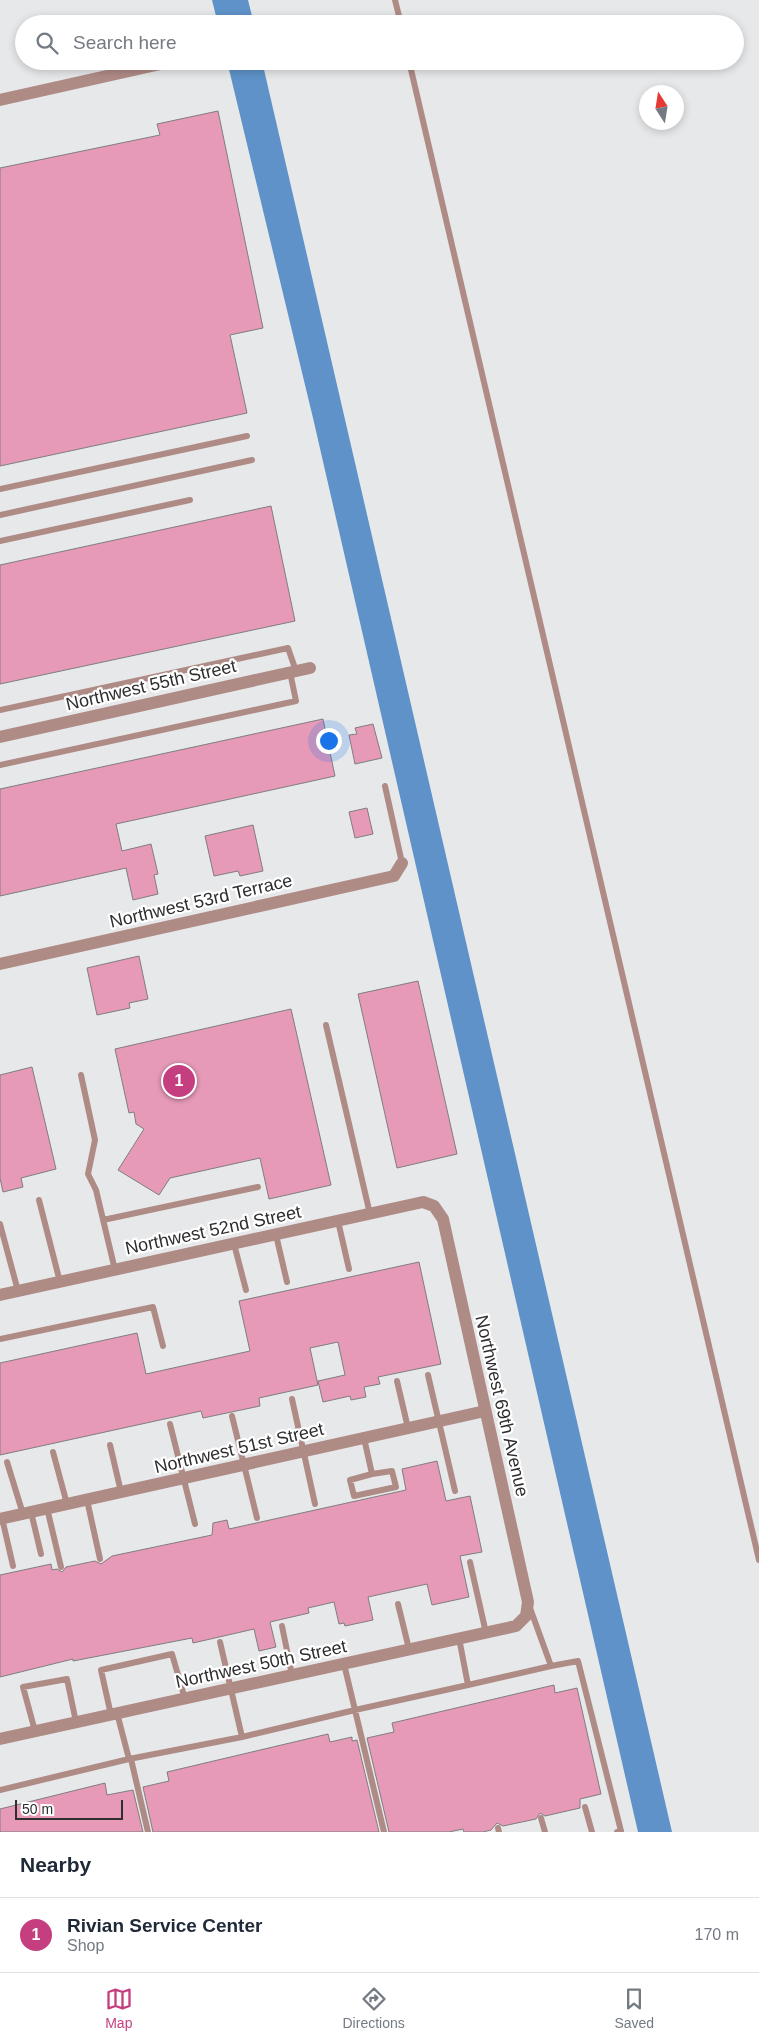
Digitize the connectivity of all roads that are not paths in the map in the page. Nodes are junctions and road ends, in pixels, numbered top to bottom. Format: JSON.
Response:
{"nodes":[{"id":1,"x":395,"y":0,"type":"edge"},
{"id":2,"x":399,"y":15,"type":"edge"},
{"id":3,"x":134,"y":70,"type":"edge"},
{"id":4,"x":411,"y":70,"type":"edge"},
{"id":5,"x":0,"y":100,"type":"edge"},
{"id":6,"x":247,"y":436,"type":"dead end"},
{"id":7,"x":252,"y":460,"type":"dead end"},
{"id":8,"x":0,"y":489,"type":"edge"},
{"id":9,"x":190,"y":500,"type":"dead end"},
{"id":10,"x":0,"y":515,"type":"edge"},
{"id":11,"x":0,"y":542,"type":"edge"},
{"id":12,"x":310,"y":668,"type":"dead end"},
{"id":13,"x":293,"y":671,"type":"junction"},
{"id":14,"x":0,"y":710,"type":"edge"},
{"id":15,"x":0,"y":737,"type":"edge"},
{"id":16,"x":0,"y":765,"type":"edge"},
{"id":17,"x":386,"y":786,"type":"dead end"},
{"id":18,"x":402,"y":863,"type":"joint"},
{"id":19,"x":0,"y":964,"type":"edge"},
{"id":20,"x":326,"y":1025,"type":"dead end"},
{"id":21,"x":81,"y":1075,"type":"dead end"},
{"id":22,"x":258,"y":1187,"type":"dead end"},
{"id":23,"x":39,"y":1200,"type":"dead end"},
{"id":24,"x":434,"y":1206,"type":"joint"},
{"id":25,"x":370,"y":1214,"type":"junction"},
{"id":26,"x":103,"y":1220,"type":"junction"},
{"id":27,"x":338,"y":1221,"type":"junction"},
{"id":28,"x":0,"y":1224,"type":"edge"},
{"id":29,"x":276,"y":1235,"type":"junction"},
{"id":30,"x":234,"y":1244,"type":"junction"},
{"id":31,"x":350,"y":1269,"type":"dead end"},
{"id":32,"x":115,"y":1270,"type":"junction"},
{"id":33,"x":60,"y":1282,"type":"junction"},
{"id":34,"x":287,"y":1282,"type":"dead end"},
{"id":35,"x":246,"y":1290,"type":"dead end"},
{"id":36,"x":18,"y":1291,"type":"junction"},
{"id":37,"x":0,"y":1295,"type":"edge"},
{"id":38,"x":0,"y":1338,"type":"edge"},
{"id":39,"x":163,"y":1346,"type":"dead end"},
{"id":40,"x":428,"y":1376,"type":"dead end"},
{"id":41,"x":397,"y":1382,"type":"dead end"},
{"id":42,"x":292,"y":1399,"type":"dead end"},
{"id":43,"x":485,"y":1411,"type":"junction"},
{"id":44,"x":232,"y":1416,"type":"dead end"},
{"id":45,"x":439,"y":1421,"type":"junction"},
{"id":46,"x":170,"y":1424,"type":"dead end"},
{"id":47,"x":408,"y":1428,"type":"junction"},
{"id":48,"x":364,"y":1438,"type":"junction"},
{"id":49,"x":110,"y":1446,"type":"dead end"},
{"id":50,"x":304,"y":1451,"type":"junction"},
{"id":51,"x":52,"y":1452,"type":"dead end"},
{"id":52,"x":7,"y":1462,"type":"dead end"},
{"id":53,"x":244,"y":1464,"type":"junction"},
{"id":54,"x":372,"y":1474,"type":"junction"},
{"id":55,"x":183,"y":1478,"type":"junction"},
{"id":56,"x":455,"y":1491,"type":"dead end"},
{"id":57,"x":121,"y":1492,"type":"junction"},
{"id":58,"x":87,"y":1500,"type":"junction"},
{"id":59,"x":67,"y":1504,"type":"junction"},
{"id":60,"x":315,"y":1504,"type":"dead end"},
{"id":61,"x":47,"y":1508,"type":"junction"},
{"id":62,"x":27,"y":1513,"type":"junction"},
{"id":63,"x":257,"y":1518,"type":"dead end"},
{"id":64,"x":1,"y":1519,"type":"edge"},
{"id":65,"x":195,"y":1524,"type":"dead end"},
{"id":66,"x":41,"y":1554,"type":"dead end"},
{"id":67,"x":100,"y":1559,"type":"dead end"},
{"id":68,"x":759,"y":1560,"type":"edge"},
{"id":69,"x":470,"y":1562,"type":"dead end"},
{"id":70,"x":13,"y":1566,"type":"dead end"},
{"id":71,"x":61,"y":1566,"type":"dead end"},
{"id":72,"x":528,"y":1602,"type":"junction"},
{"id":73,"x":398,"y":1604,"type":"dead end"},
{"id":74,"x":526,"y":1616,"type":"joint"},
{"id":75,"x":282,"y":1626,"type":"dead end"},
{"id":76,"x":486,"y":1633,"type":"junction"},
{"id":77,"x":459,"y":1638,"type":"junction"},
{"id":78,"x":220,"y":1642,"type":"dead end"},
{"id":79,"x":409,"y":1649,"type":"junction"},
{"id":80,"x":344,"y":1664,"type":"junction"},
{"id":81,"x":550,"y":1666,"type":"junction"},
{"id":82,"x":292,"y":1675,"type":"junction"},
{"id":83,"x":468,"y":1685,"type":"junction"},
{"id":84,"x":232,"y":1688,"type":"junction"},
{"id":85,"x":184,"y":1699,"type":"junction"},
{"id":86,"x":355,"y":1710,"type":"junction"},
{"id":87,"x":114,"y":1714,"type":"junction"},
{"id":88,"x":76,"y":1722,"type":"junction"},
{"id":89,"x":35,"y":1731,"type":"junction"},
{"id":90,"x":242,"y":1737,"type":"junction"},
{"id":91,"x":0,"y":1739,"type":"edge"},
{"id":92,"x":130,"y":1759,"type":"junction"},
{"id":93,"x":0,"y":1790,"type":"edge"},
{"id":94,"x":585,"y":1808,"type":"dead end"},
{"id":95,"x":541,"y":1818,"type":"dead end"},
{"id":96,"x":148,"y":1832,"type":"edge"},
{"id":97,"x":384,"y":1832,"type":"edge"},
{"id":98,"x":544,"y":1832,"type":"edge"},
{"id":99,"x":592,"y":1832,"type":"edge"},
{"id":100,"x":617,"y":1832,"type":"edge"}],
"edges":[{"from":1,"to":2,"type":"lane"},
{"from":3,"to":5,"type":"street"},
{"from":4,"to":68,"type":"lane"},
{"from":6,"to":8,"type":"lane"},
{"from":7,"to":10,"type":"lane"},
{"from":9,"to":11,"type":"lane"},
{"from":12,"to":13,"type":"street","name":"Northwest 55th Street"},
{"from":13,"to":14,"type":"lane"},
{"from":13,"to":15,"type":"street","name":"Northwest 55th Street"},
{"from":13,"to":16,"type":"lane"},
{"from":17,"to":18,"type":"lane"},
{"from":18,"to":19,"type":"street","name":"Northwest 53rd Terrace"},
{"from":20,"to":25,"type":"lane"},
{"from":21,"to":26,"type":"lane"},
{"from":22,"to":26,"type":"lane"},
{"from":23,"to":33,"type":"lane"},
{"from":24,"to":25,"type":"street","name":"Northwest 52nd Street"},
{"from":24,"to":43,"type":"street","name":"Northwest 69th Avenue"},
{"from":25,"to":27,"type":"street","name":"Northwest 52nd Street"},
{"from":26,"to":32,"type":"lane"},
{"from":27,"to":29,"type":"street","name":"Northwest 52nd Street"},
{"from":27,"to":31,"type":"lane"},
{"from":28,"to":36,"type":"lane"},
{"from":29,"to":30,"type":"street","name":"Northwest 52nd Street"},
{"from":29,"to":34,"type":"lane"},
{"from":30,"to":32,"type":"street","name":"Northwest 52nd Street"},
{"from":30,"to":35,"type":"lane"},
{"from":32,"to":33,"type":"street","name":"Northwest 52nd Street"},
{"from":33,"to":36,"type":"street","name":"Northwest 52nd Street"},
{"from":36,"to":37,"type":"street","name":"Northwest 52nd Street"},
{"from":38,"to":39,"type":"lane"},
{"from":40,"to":45,"type":"lane"},
{"from":41,"to":47,"type":"lane"},
{"from":42,"to":50,"type":"lane"},
{"from":43,"to":45,"type":"street","name":"Northwest 51st Street"},
{"from":43,"to":72,"type":"street","name":"Northwest 69th Avenue"},
{"from":44,"to":53,"type":"lane"},
{"from":45,"to":47,"type":"street","name":"Northwest 51st Street"},
{"from":45,"to":56,"type":"lane"},
{"from":46,"to":55,"type":"lane"},
{"from":47,"to":48,"type":"street","name":"Northwest 51st Street"},
{"from":48,"to":50,"type":"street","name":"Northwest 51st Street"},
{"from":48,"to":54,"type":"lane"},
{"from":49,"to":57,"type":"lane"},
{"from":50,"to":53,"type":"street","name":"Northwest 51st Street"},
{"from":50,"to":60,"type":"lane"},
{"from":51,"to":59,"type":"lane"},
{"from":52,"to":62,"type":"lane"},
{"from":53,"to":55,"type":"street","name":"Northwest 51st Street"},
{"from":53,"to":63,"type":"lane"},
{"from":54,"to":54,"type":"lane"},
{"from":55,"to":57,"type":"street","name":"Northwest 51st Street"},
{"from":55,"to":65,"type":"lane"},
{"from":57,"to":58,"type":"street","name":"Northwest 51st Street"},
{"from":58,"to":59,"type":"street","name":"Northwest 51st Street"},
{"from":58,"to":67,"type":"lane"},
{"from":59,"to":61,"type":"street","name":"Northwest 51st Street"},
{"from":61,"to":62,"type":"street","name":"Northwest 51st Street"},
{"from":61,"to":71,"type":"lane"},
{"from":62,"to":64,"type":"street","name":"Northwest 51st Street"},
{"from":62,"to":66,"type":"lane"},
{"from":64,"to":70,"type":"lane"},
{"from":69,"to":76,"type":"lane"},
{"from":72,"to":74,"type":"street","name":"Northwest 69th Avenue"},
{"from":72,"to":81,"type":"lane"},
{"from":73,"to":79,"type":"lane"},
{"from":74,"to":76,"type":"street","name":"Northwest 50th Street"},
{"from":75,"to":82,"type":"lane"},
{"from":76,"to":77,"type":"street","name":"Northwest 50th Street"},
{"from":77,"to":79,"type":"street","name":"Northwest 50th Street"},
{"from":77,"to":83,"type":"lane"},
{"from":78,"to":84,"type":"lane"},
{"from":79,"to":80,"type":"street","name":"Northwest 50th Street"},
{"from":80,"to":82,"type":"street","name":"Northwest 50th Street"},
{"from":80,"to":86,"type":"lane"},
{"from":81,"to":83,"type":"lane"},
{"from":81,"to":100,"type":"lane"},
{"from":82,"to":84,"type":"street","name":"Northwest 50th Street"},
{"from":83,"to":86,"type":"lane"},
{"from":84,"to":85,"type":"street","name":"Northwest 50th Street"},
{"from":84,"to":90,"type":"lane"},
{"from":85,"to":87,"type":"street","name":"Northwest 50th Street"},
{"from":85,"to":87,"type":"lane"},
{"from":86,"to":90,"type":"lane"},
{"from":86,"to":97,"type":"lane"},
{"from":87,"to":88,"type":"street","name":"Northwest 50th Street"},
{"from":87,"to":92,"type":"lane"},
{"from":88,"to":89,"type":"street","name":"Northwest 50th Street"},
{"from":88,"to":89,"type":"lane"},
{"from":89,"to":91,"type":"street","name":"Northwest 50th Street"},
{"from":90,"to":92,"type":"lane"},
{"from":92,"to":93,"type":"lane"},
{"from":92,"to":96,"type":"lane"},
{"from":94,"to":99,"type":"lane"},
{"from":95,"to":98,"type":"lane"}]}
